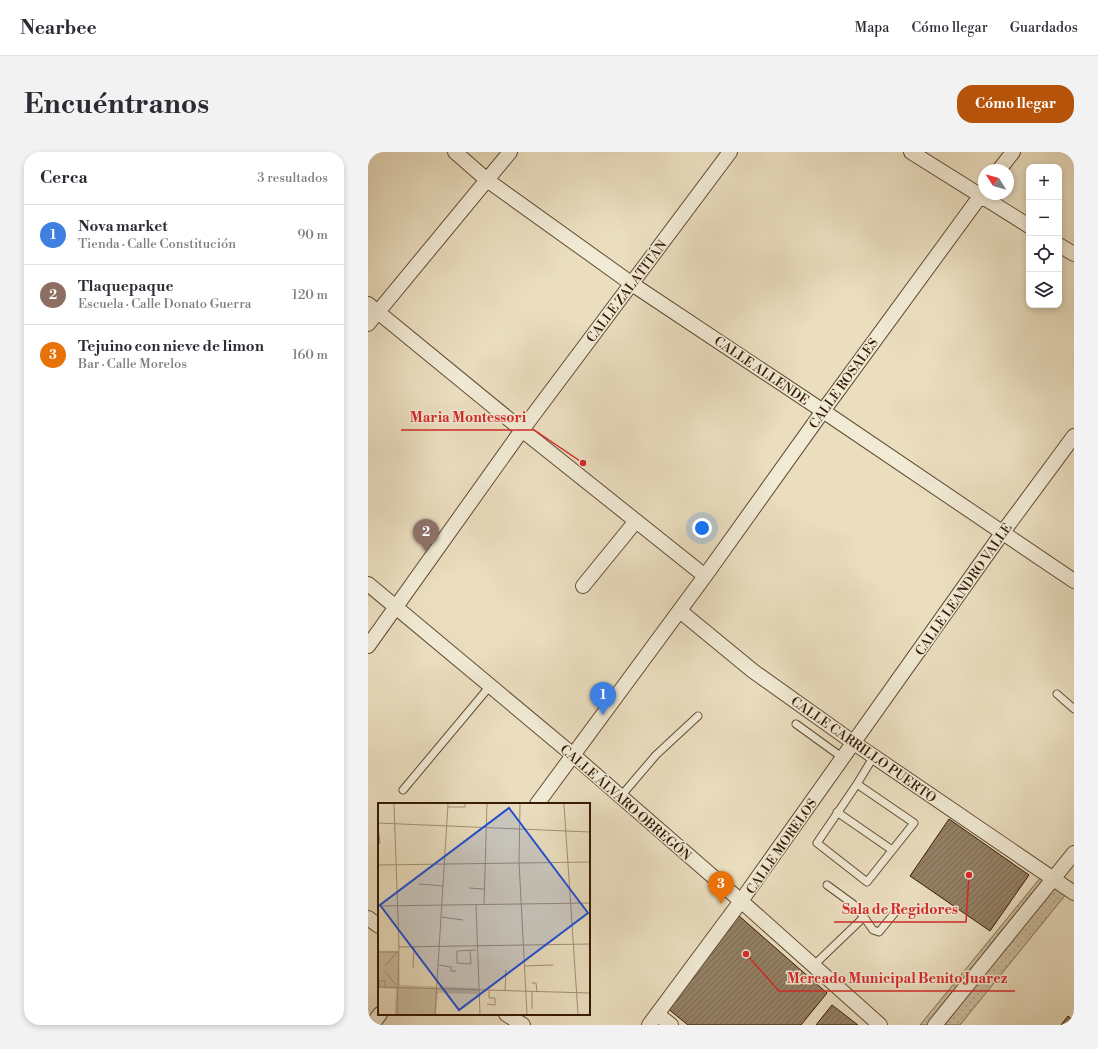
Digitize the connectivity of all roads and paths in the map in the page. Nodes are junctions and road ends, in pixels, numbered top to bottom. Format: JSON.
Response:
{"nodes":[{"id":1,"x":455,"y":152,"type":"edge"},
{"id":2,"x":510,"y":152,"type":"edge"},
{"id":3,"x":730,"y":152,"type":"edge"},
{"id":4,"x":911,"y":152,"type":"edge"},
{"id":5,"x":1013,"y":152,"type":"edge"},
{"id":6,"x":1004,"y":164,"type":"edge"},
{"id":7,"x":487,"y":180,"type":"junction"},
{"id":8,"x":978,"y":191,"type":"edge"},
{"id":9,"x":978,"y":198,"type":"edge"},
{"id":10,"x":992,"y":200,"type":"edge"},
{"id":11,"x":1026,"y":224,"type":"edge"},
{"id":12,"x":1062,"y":247,"type":"edge"},
{"id":13,"x":1074,"y":254,"type":"edge"},
{"id":14,"x":632,"y":284,"type":"junction"},
{"id":15,"x":373,"y":308,"type":"edge"},
{"id":16,"x":368,"y":324,"type":"edge"},
{"id":17,"x":823,"y":411,"type":"junction"},
{"id":18,"x":522,"y":430,"type":"junction"},
{"id":19,"x":1074,"y":436,"type":"edge"},
{"id":20,"x":636,"y":522,"type":"junction"},
{"id":21,"x":1003,"y":532,"type":"junction"},
{"id":22,"x":705,"y":576,"type":"junction"},
{"id":23,"x":1074,"y":581,"type":"edge"},
{"id":24,"x":368,"y":584,"type":"edge"},
{"id":25,"x":583,"y":586,"type":"dead end"},
{"id":26,"x":395,"y":607,"type":"junction"},
{"id":27,"x":680,"y":611,"type":"junction"},
{"id":28,"x":368,"y":646,"type":"edge"},
{"id":29,"x":490,"y":686,"type":"junction"},
{"id":30,"x":1057,"y":694,"type":"dead end"},
{"id":31,"x":1074,"y":709,"type":"edge"},
{"id":32,"x":698,"y":716,"type":"dead end"},
{"id":33,"x":796,"y":724,"type":"dead end"},
{"id":34,"x":854,"y":743,"type":"junction"},
{"id":35,"x":573,"y":755,"type":"junction"},
{"id":36,"x":874,"y":756,"type":"junction"},
{"id":37,"x":843,"y":758,"type":"junction"},
{"id":38,"x":857,"y":784,"type":"junction"},
{"id":39,"x":403,"y":790,"type":"dead end"},
{"id":40,"x":621,"y":796,"type":"junction"},
{"id":41,"x":537,"y":803,"type":"edge"},
{"id":42,"x":837,"y":812,"type":"junction"},
{"id":43,"x":892,"y":850,"type":"junction"},
{"id":44,"x":1074,"y":853,"type":"edge"},
{"id":45,"x":1053,"y":880,"type":"junction"},
{"id":46,"x":827,"y":885,"type":"dead end"},
{"id":47,"x":1074,"y":893,"type":"edge"},
{"id":48,"x":741,"y":901,"type":"junction"},
{"id":49,"x":897,"y":910,"type":"dead end"},
{"id":50,"x":864,"y":917,"type":"junction"},
{"id":51,"x":368,"y":918,"type":"edge"},
{"id":52,"x":378,"y":925,"type":"edge"},
{"id":53,"x":814,"y":966,"type":"junction"},
{"id":54,"x":379,"y":1015,"type":"edge"},
{"id":55,"x":508,"y":1015,"type":"edge"},
{"id":56,"x":653,"y":1020,"type":"edge"},
{"id":57,"x":372,"y":1025,"type":"edge"},
{"id":58,"x":523,"y":1025,"type":"edge"},
{"id":59,"x":671,"y":1025,"type":"edge"},
{"id":60,"x":880,"y":1025,"type":"edge"},
{"id":61,"x":935,"y":1025,"type":"edge"}],
"edges":[{"from":1,"to":7,"type":"street","name":"CALLE ALLENDE"},
{"from":2,"to":7,"type":"street"},
{"from":3,"to":14,"type":"street","name":"CALLE ZALATITÁN"},
{"from":4,"to":8,"type":"street"},
{"from":5,"to":6,"type":"street"},
{"from":7,"to":14,"type":"street","name":"CALLE ALLENDE"},
{"from":7,"to":15,"type":"street"},
{"from":9,"to":17,"type":"street","name":"CALLE ROSALES"},
{"from":10,"to":11,"type":"street"},
{"from":12,"to":13,"type":"street"},
{"from":14,"to":17,"type":"street","name":"CALLE ALLENDE"},
{"from":14,"to":18,"type":"street","name":"CALLE ZALATITÁN"},
{"from":15,"to":16,"type":"street"},
{"from":15,"to":18,"type":"street"},
{"from":17,"to":21,"type":"street","name":"CALLE ALLENDE"},
{"from":17,"to":22,"type":"street","name":"CALLE ROSALES"},
{"from":18,"to":20,"type":"street"},
{"from":18,"to":26,"type":"street","name":"CALLE ZALATITÁN"},
{"from":19,"to":21,"type":"street","name":"CALLE LEANDRO VALLE"},
{"from":20,"to":22,"type":"street"},
{"from":20,"to":25,"type":"street"},
{"from":21,"to":23,"type":"street","name":"CALLE ALLENDE"},
{"from":21,"to":34,"type":"street","name":"CALLE LEANDRO VALLE"},
{"from":22,"to":27,"type":"street","name":"CALLE ROSALES"},
{"from":24,"to":26,"type":"street","name":"CALLE ÁLVARO OBREGÓN"},
{"from":26,"to":28,"type":"street","name":"CALLE ZALATITÁN"},
{"from":26,"to":29,"type":"street","name":"CALLE ÁLVARO OBREGÓN"},
{"from":27,"to":34,"type":"street","name":"CALLE CARRILLO PUERTO"},
{"from":27,"to":35,"type":"street","name":"CALLE ROSALES"},
{"from":29,"to":35,"type":"street","name":"CALLE ÁLVARO OBREGÓN"},
{"from":29,"to":39,"type":"lane"},
{"from":30,"to":31,"type":"lane"},
{"from":32,"to":40,"type":"lane"},
{"from":33,"to":37,"type":"lane"},
{"from":34,"to":36,"type":"street","name":"CALLE CARRILLO PUERTO"},
{"from":34,"to":37,"type":"street","name":"CALLE MORELOS"},
{"from":35,"to":40,"type":"street","name":"CALLE ÁLVARO OBREGÓN"},
{"from":35,"to":41,"type":"street","name":"CALLE ROSALES"},
{"from":36,"to":38,"type":"lane"},
{"from":36,"to":45,"type":"street","name":"CALLE CARRILLO PUERTO"},
{"from":37,"to":48,"type":"street","name":"CALLE MORELOS"},
{"from":38,"to":42,"type":"lane"},
{"from":38,"to":43,"type":"lane"},
{"from":40,"to":48,"type":"street","name":"CALLE ÁLVARO OBREGÓN"},
{"from":42,"to":43,"type":"lane"},
{"from":42,"to":43,"type":"lane"},
{"from":44,"to":45,"type":"street"},
{"from":45,"to":47,"type":"street","name":"CALLE CARRILLO PUERTO"},
{"from":45,"to":61,"type":"street"},
{"from":46,"to":50,"type":"lane"},
{"from":48,"to":53,"type":"street","name":"CALLE ÁLVARO OBREGÓN"},
{"from":48,"to":56,"type":"street","name":"CALLE MORELOS"},
{"from":49,"to":50,"type":"lane"},
{"from":50,"to":53,"type":"lane"},
{"from":51,"to":52,"type":"street"},
{"from":53,"to":60,"type":"street","name":"CALLE ÁLVARO OBREGÓN"},
{"from":54,"to":57,"type":"street"},
{"from":55,"to":58,"type":"street"},
{"from":56,"to":59,"type":"street"}]}
